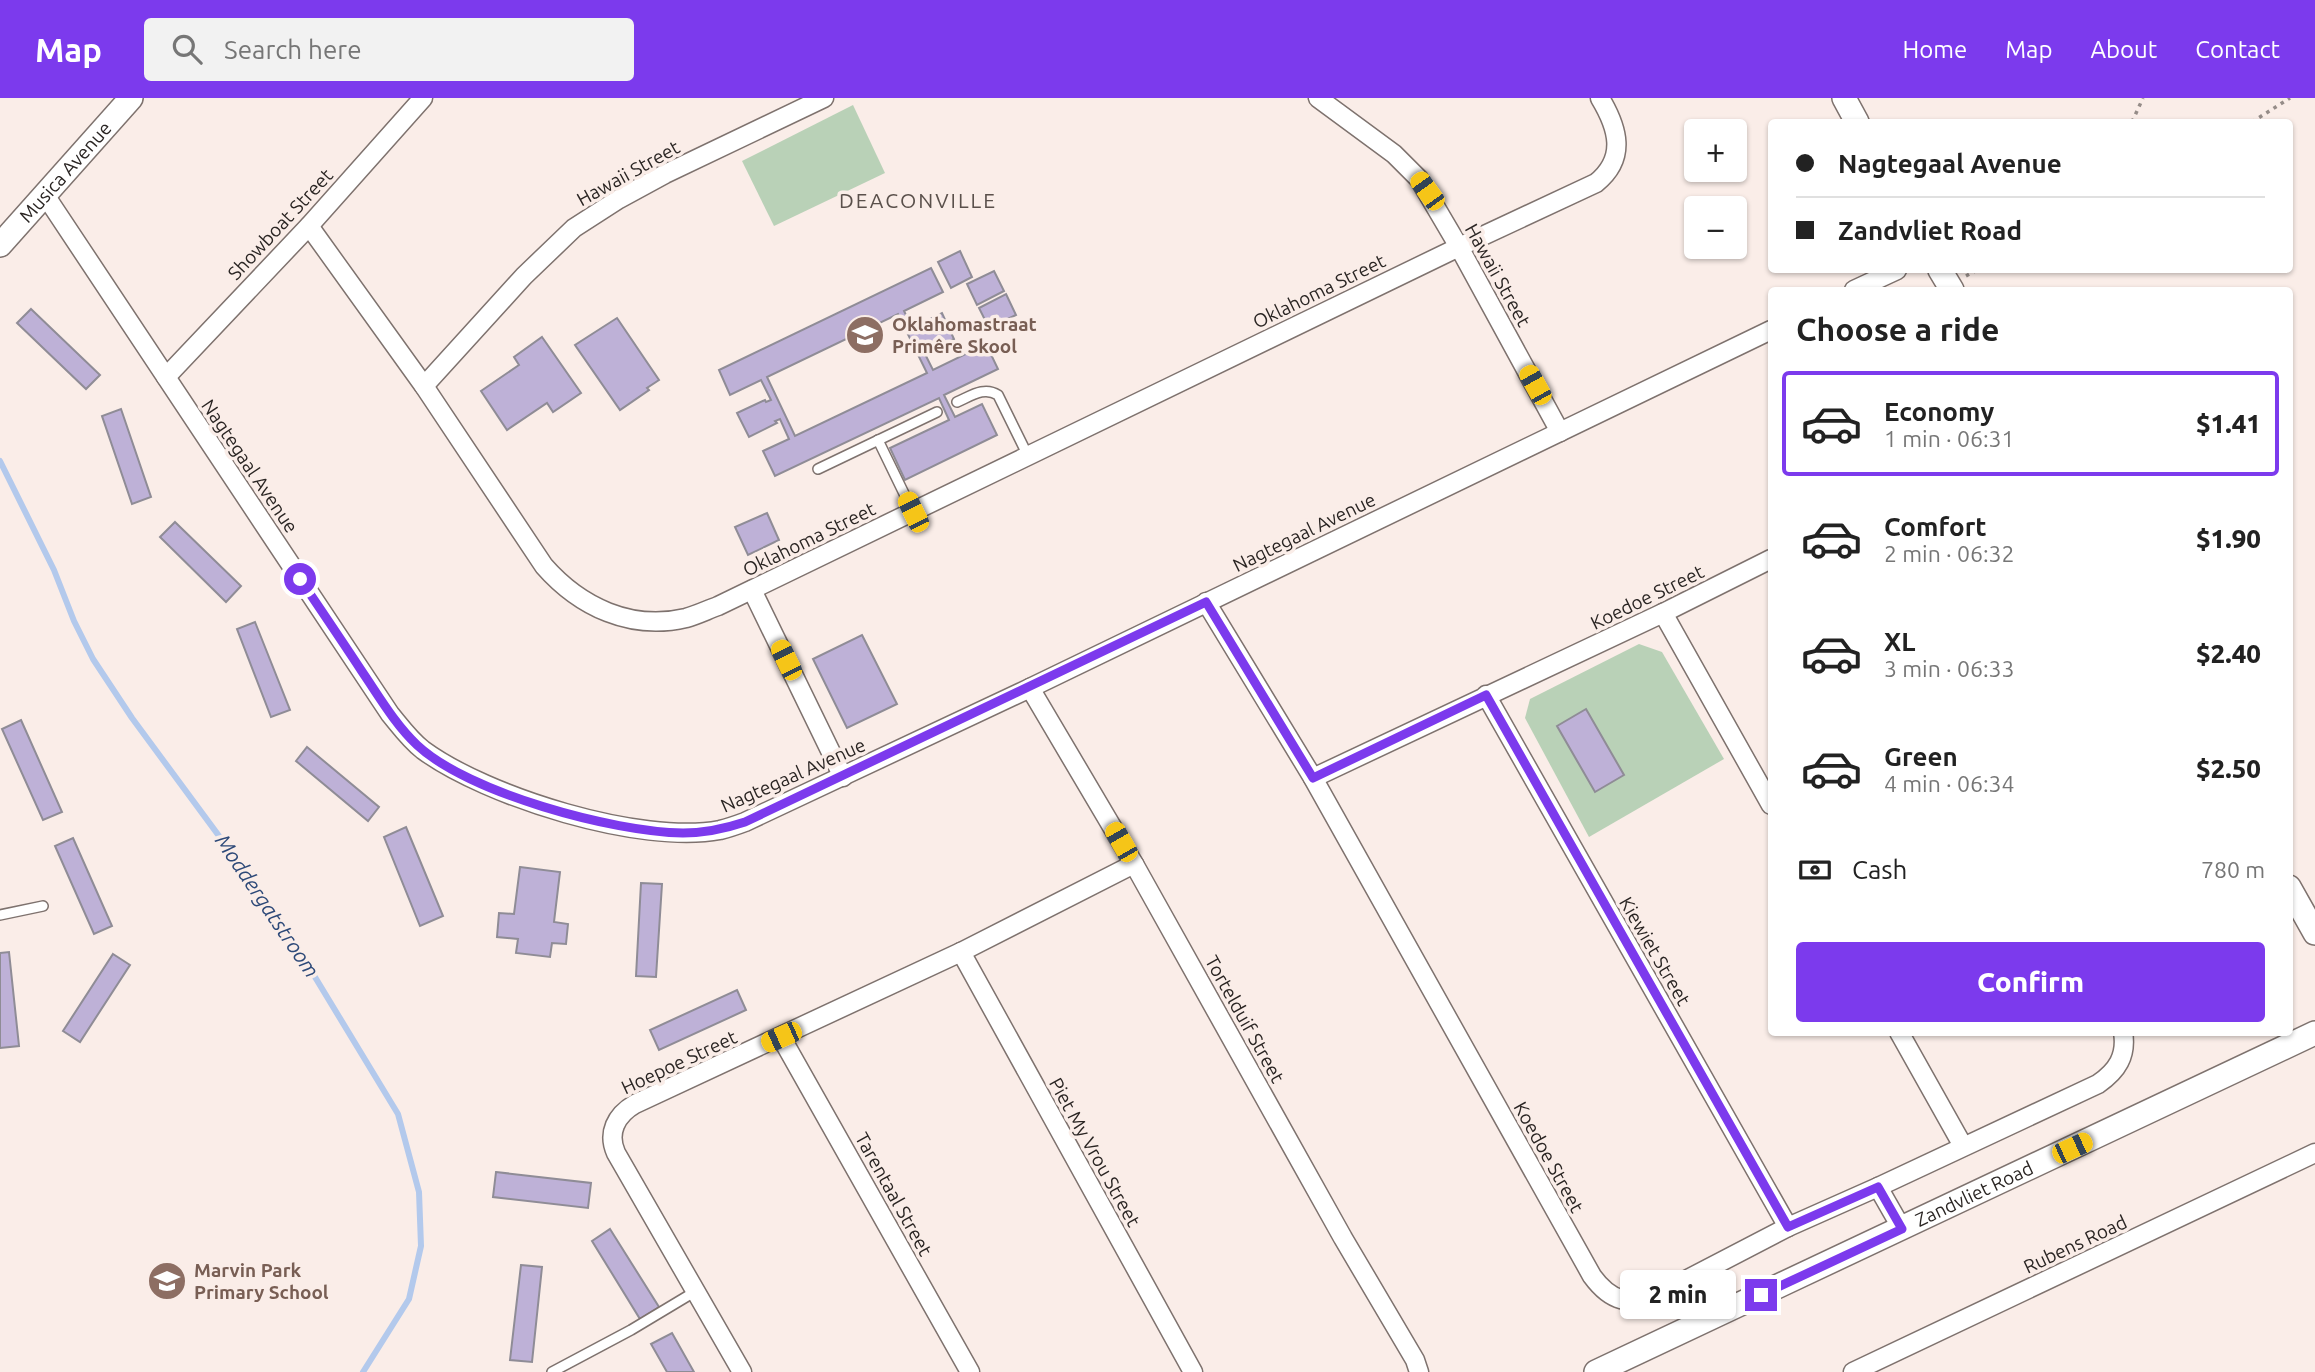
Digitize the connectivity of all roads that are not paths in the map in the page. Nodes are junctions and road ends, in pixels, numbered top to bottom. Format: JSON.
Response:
{"nodes":[{"id":1,"x":131,"y":98,"type":"edge"},
{"id":2,"x":423,"y":98,"type":"edge"},
{"id":3,"x":824,"y":98,"type":"edge"},
{"id":4,"x":1318,"y":98,"type":"edge"},
{"id":5,"x":1600,"y":98,"type":"edge"},
{"id":6,"x":1844,"y":98,"type":"edge"},
{"id":7,"x":1855,"y":119,"type":"edge"},
{"id":8,"x":45,"y":195,"type":"junction"},
{"id":9,"x":309,"y":226,"type":"junction"},
{"id":10,"x":0,"y":245,"type":"edge"},
{"id":11,"x":1459,"y":247,"type":"junction"},
{"id":12,"x":1891,"y":273,"type":"edge"},
{"id":13,"x":1860,"y":287,"type":"edge"},
{"id":14,"x":1768,"y":331,"type":"edge"},
{"id":15,"x":166,"y":377,"type":"junction"},
{"id":16,"x":424,"y":386,"type":"junction"},
{"id":17,"x":957,"y":402,"type":"dead end"},
{"id":18,"x":937,"y":412,"type":"dead end"},
{"id":19,"x":1560,"y":432,"type":"junction"},
{"id":20,"x":878,"y":440,"type":"junction"},
{"id":21,"x":1028,"y":456,"type":"junction"},
{"id":22,"x":818,"y":469,"type":"dead end"},
{"id":23,"x":913,"y":512,"type":"junction"},
{"id":24,"x":1768,"y":560,"type":"edge"},
{"id":25,"x":752,"y":590,"type":"junction"},
{"id":26,"x":1206,"y":602,"type":"junction"},
{"id":27,"x":1663,"y":613,"type":"junction"},
{"id":28,"x":1030,"y":688,"type":"junction"},
{"id":29,"x":1486,"y":695,"type":"junction"},
{"id":30,"x":843,"y":777,"type":"junction"},
{"id":31,"x":1313,"y":778,"type":"junction"},
{"id":32,"x":1768,"y":800,"type":"edge"},
{"id":33,"x":1134,"y":864,"type":"junction"},
{"id":34,"x":2293,"y":894,"type":"edge"},
{"id":35,"x":43,"y":906,"type":"dead end"},
{"id":36,"x":0,"y":915,"type":"edge"},
{"id":37,"x":2315,"y":933,"type":"edge"},
{"id":38,"x":961,"y":952,"type":"junction"},
{"id":39,"x":2315,"y":1033,"type":"edge"},
{"id":40,"x":1901,"y":1036,"type":"edge"},
{"id":41,"x":2123,"y":1036,"type":"edge"},
{"id":42,"x":781,"y":1037,"type":"junction"},
{"id":43,"x":1963,"y":1146,"type":"junction"},
{"id":44,"x":2315,"y":1153,"type":"edge"},
{"id":45,"x":1878,"y":1187,"type":"junction"},
{"id":46,"x":1788,"y":1227,"type":"junction"},
{"id":47,"x":1902,"y":1229,"type":"junction"},
{"id":48,"x":696,"y":1292,"type":"junction"},
{"id":49,"x":552,"y":1372,"type":"edge"},
{"id":50,"x":743,"y":1372,"type":"edge"},
{"id":51,"x":970,"y":1372,"type":"edge"},
{"id":52,"x":1193,"y":1372,"type":"edge"},
{"id":53,"x":1419,"y":1372,"type":"edge"},
{"id":54,"x":1597,"y":1372,"type":"edge"},
{"id":55,"x":1853,"y":1372,"type":"edge"}],
"edges":[{"from":1,"to":8,"type":"street","name":"Musica Avenue"},
{"from":2,"to":9,"type":"street","name":"Showboat Street"},
{"from":3,"to":16,"type":"street","name":"Hawaii Street"},
{"from":4,"to":11,"type":"street","name":"Hawaii Street"},
{"from":5,"to":11,"type":"street","name":"Oklahoma Street"},
{"from":6,"to":7,"type":"street"},
{"from":8,"to":10,"type":"street","name":"Musica Avenue"},
{"from":8,"to":15,"type":"street","name":"Nagtegaal Avenue"},
{"from":9,"to":15,"type":"street","name":"Showboat Street"},
{"from":9,"to":16,"type":"street","name":"Oklahoma Street"},
{"from":11,"to":19,"type":"street","name":"Hawaii Street"},
{"from":11,"to":21,"type":"street","name":"Oklahoma Street"},
{"from":12,"to":13,"type":"street"},
{"from":14,"to":19,"type":"street","name":"Nagtegaal Avenue"},
{"from":15,"to":30,"type":"street","name":"Nagtegaal Avenue"},
{"from":16,"to":25,"type":"street","name":"Oklahoma Street"},
{"from":17,"to":21,"type":"lane"},
{"from":18,"to":20,"type":"lane"},
{"from":19,"to":26,"type":"street","name":"Nagtegaal Avenue"},
{"from":20,"to":22,"type":"lane"},
{"from":20,"to":23,"type":"lane"},
{"from":21,"to":23,"type":"street","name":"Oklahoma Street"},
{"from":23,"to":25,"type":"street","name":"Oklahoma Street"},
{"from":24,"to":27,"type":"street","name":"Koedoe Street"},
{"from":25,"to":30,"type":"street"},
{"from":26,"to":28,"type":"street","name":"Nagtegaal Avenue"},
{"from":26,"to":31,"type":"street","name":"Koedoe Street"},
{"from":27,"to":29,"type":"street","name":"Koedoe Street"},
{"from":27,"to":32,"type":"street"},
{"from":28,"to":30,"type":"street","name":"Nagtegaal Avenue"},
{"from":28,"to":33,"type":"street","name":"Tortelduif Street"},
{"from":29,"to":31,"type":"street","name":"Koedoe Street"},
{"from":29,"to":46,"type":"street","name":"Kiewiet Street"},
{"from":31,"to":46,"type":"street","name":"Koedoe Street"},
{"from":33,"to":38,"type":"street","name":"Hoepoe Street"},
{"from":33,"to":53,"type":"street","name":"Tortelduif Street"},
{"from":34,"to":37,"type":"street"},
{"from":35,"to":36,"type":"lane"},
{"from":38,"to":42,"type":"street","name":"Hoepoe Street"},
{"from":38,"to":52,"type":"street","name":"Piet My Vrou Street"},
{"from":39,"to":47,"type":"street","name":"Zandvliet Road"},
{"from":40,"to":43,"type":"street"},
{"from":41,"to":43,"type":"street","name":"Koedoe Street"},
{"from":42,"to":48,"type":"street","name":"Hoepoe Street"},
{"from":42,"to":51,"type":"street","name":"Tarentaal Street"},
{"from":43,"to":45,"type":"street","name":"Koedoe Street"},
{"from":44,"to":55,"type":"street","name":"Rubens Road"},
{"from":45,"to":46,"type":"street","name":"Koedoe Street"},
{"from":45,"to":47,"type":"street"},
{"from":47,"to":54,"type":"street","name":"Zandvliet Road"},
{"from":48,"to":49,"type":"lane"},
{"from":48,"to":50,"type":"street","name":"Hoepoe Street"}]}
